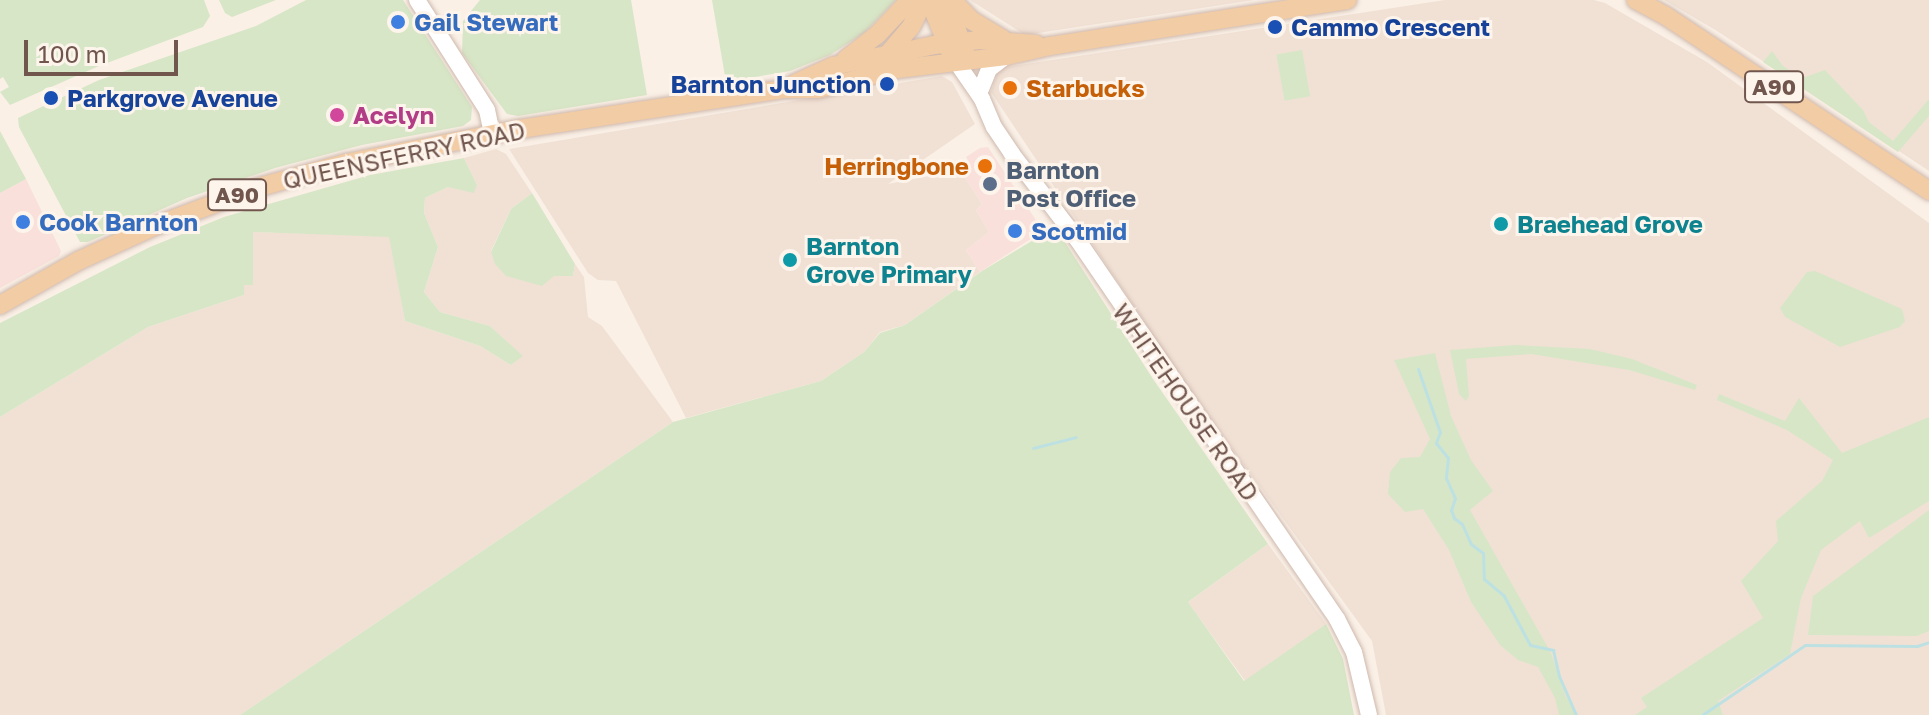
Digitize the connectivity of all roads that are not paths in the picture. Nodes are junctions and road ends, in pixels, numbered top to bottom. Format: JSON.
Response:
{"nodes":[{"id":1,"x":417,"y":0,"type":"edge"},
{"id":2,"x":926,"y":0,"type":"edge"},
{"id":3,"x":1347,"y":0,"type":"edge"},
{"id":4,"x":1636,"y":0,"type":"edge"},
{"id":5,"x":946,"y":2,"type":"edge"},
{"id":6,"x":906,"y":4,"type":"edge"},
{"id":7,"x":1009,"y":49,"type":"junction"},
{"id":8,"x":957,"y":51,"type":"junction"},
{"id":9,"x":888,"y":53,"type":"junction"},
{"id":10,"x":833,"y":66,"type":"junction"},
{"id":11,"x":858,"y":79,"type":"junction"},
{"id":12,"x":785,"y":89,"type":"junction"},
{"id":13,"x":981,"y":94,"type":"junction"},
{"id":14,"x":487,"y":110,"type":"junction"},
{"id":15,"x":520,"y":129,"type":"junction"},
{"id":16,"x":492,"y":134,"type":"junction"},
{"id":17,"x":1929,"y":191,"type":"edge"},
{"id":18,"x":0,"y":305,"type":"edge"},
{"id":19,"x":1369,"y":715,"type":"edge"}],
"edges":[{"from":1,"to":14,"type":"street"},
{"from":2,"to":8,"type":"main road"},
{"from":2,"to":9,"type":"main road"},
{"from":3,"to":7,"type":"main road","name":"QUEENSFERRY ROAD","number":"A90"},
{"from":4,"to":17,"type":"main road","number":"A90"},
{"from":5,"to":7,"type":"main road"},
{"from":5,"to":8,"type":"main road"},
{"from":6,"to":10,"type":"main road"},
{"from":7,"to":8,"type":"main road","name":"QUEENSFERRY ROAD","number":"A90"},
{"from":7,"to":13,"type":"street"},
{"from":8,"to":9,"type":"main road","name":"QUEENSFERRY ROAD","number":"A90"},
{"from":8,"to":11,"type":"main road","name":"QUEENSFERRY ROAD","number":"A90"},
{"from":8,"to":13,"type":"street","name":"WHITEHOUSE ROAD"},
{"from":9,"to":10,"type":"main road","name":"QUEENSFERRY ROAD","number":"A90"},
{"from":9,"to":11,"type":"main road"},
{"from":10,"to":12,"type":"main road","name":"QUEENSFERRY ROAD","number":"A90"},
{"from":11,"to":12,"type":"main road","name":"QUEENSFERRY ROAD","number":"A90"},
{"from":12,"to":15,"type":"main road","name":"QUEENSFERRY ROAD","number":"A90"},
{"from":13,"to":19,"type":"street","name":"WHITEHOUSE ROAD"},
{"from":14,"to":15,"type":"street"},
{"from":14,"to":16,"type":"street"},
{"from":15,"to":16,"type":"main road","name":"QUEENSFERRY ROAD","number":"A90"},
{"from":16,"to":18,"type":"main road","name":"QUEENSFERRY ROAD","number":"A90"}]}
